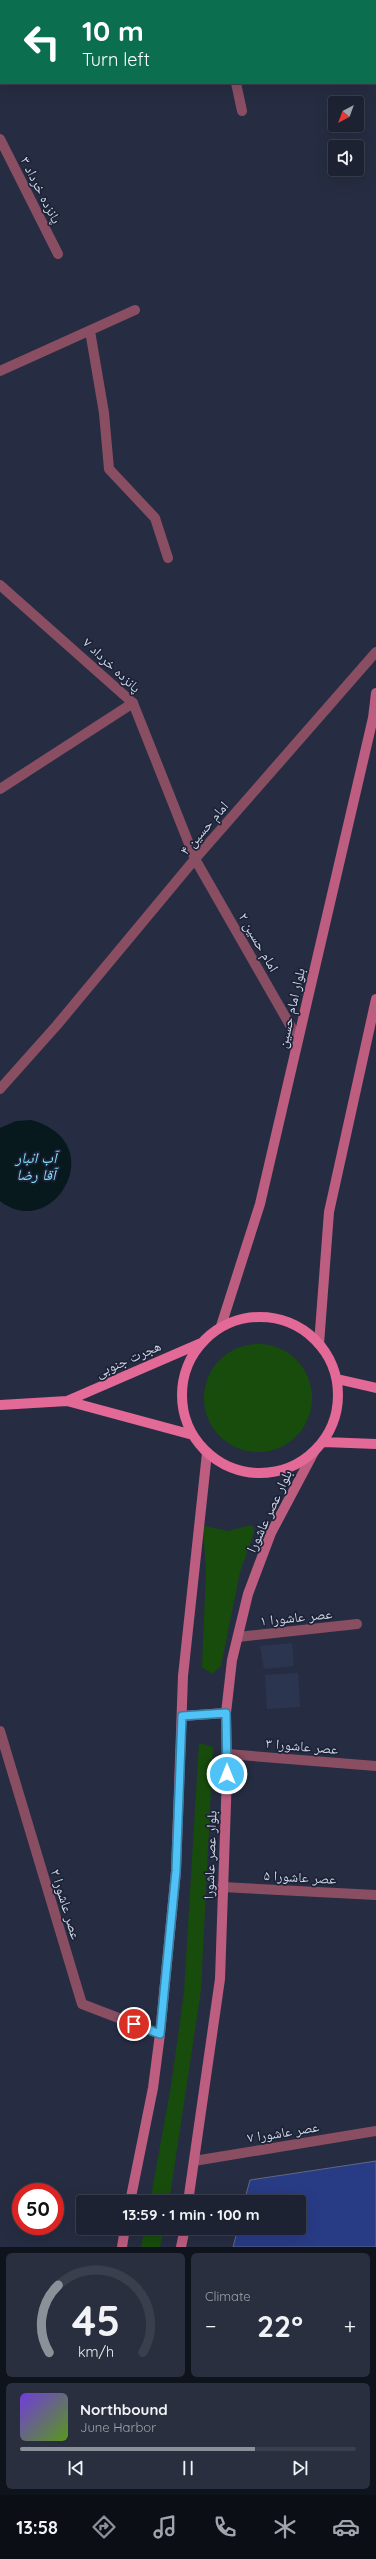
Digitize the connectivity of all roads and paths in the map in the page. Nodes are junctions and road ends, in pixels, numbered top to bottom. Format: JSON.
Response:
{"nodes":[{"id":1,"x":236,"y":84,"type":"edge"},
{"id":2,"x":242,"y":111,"type":"dead end"},
{"id":3,"x":0,"y":139,"type":"edge"},
{"id":4,"x":58,"y":254,"type":"dead end"},
{"id":5,"x":135,"y":310,"type":"dead end"},
{"id":6,"x":90,"y":331,"type":"junction"},
{"id":7,"x":0,"y":371,"type":"edge"},
{"id":8,"x":168,"y":558,"type":"dead end"},
{"id":9,"x":2,"y":590,"type":"edge"},
{"id":10,"x":376,"y":652,"type":"edge"},
{"id":11,"x":376,"y":693,"type":"edge"},
{"id":12,"x":133,"y":703,"type":"junction"},
{"id":13,"x":0,"y":789,"type":"edge"},
{"id":14,"x":195,"y":858,"type":"junction"},
{"id":15,"x":376,"y":999,"type":"edge"},
{"id":16,"x":298,"y":1039,"type":"junction"},
{"id":17,"x":0,"y":1089,"type":"edge"},
{"id":18,"x":221,"y":1326,"type":"junction"},
{"id":19,"x":201,"y":1343,"type":"junction"},
{"id":20,"x":319,"y":1344,"type":"junction"},
{"id":21,"x":337,"y":1379,"type":"junction"},
{"id":22,"x":376,"y":1388,"type":"edge"},
{"id":23,"x":67,"y":1401,"type":"junction"},
{"id":24,"x":0,"y":1405,"type":"edge"},
{"id":25,"x":193,"y":1435,"type":"junction"},
{"id":26,"x":324,"y":1442,"type":"junction"},
{"id":27,"x":376,"y":1444,"type":"edge"},
{"id":28,"x":314,"y":1452,"type":"junction"},
{"id":29,"x":208,"y":1453,"type":"junction"},
{"id":30,"x":357,"y":1624,"type":"dead end"},
{"id":31,"x":238,"y":1637,"type":"junction"},
{"id":32,"x":226,"y":1713,"type":"junction"},
{"id":33,"x":182,"y":1716,"type":"junction"},
{"id":34,"x":0,"y":1732,"type":"edge"},
{"id":35,"x":227,"y":1754,"type":"junction"},
{"id":36,"x":376,"y":1766,"type":"edge"},
{"id":37,"x":222,"y":1887,"type":"junction"},
{"id":38,"x":376,"y":1895,"type":"edge"},
{"id":39,"x":160,"y":2034,"type":"junction"},
{"id":40,"x":376,"y":2131,"type":"edge"},
{"id":41,"x":194,"y":2161,"type":"junction"},
{"id":42,"x":131,"y":2195,"type":"edge"},
{"id":43,"x":189,"y":2195,"type":"edge"},
{"id":44,"x":124,"y":2235,"type":"edge"},
{"id":45,"x":184,"y":2235,"type":"edge"},
{"id":46,"x":122,"y":2247,"type":"edge"},
{"id":47,"x":182,"y":2247,"type":"edge"}],
"edges":[{"from":1,"to":2,"type":"street"},
{"from":3,"to":4,"type":"street","name":"پانزده خرداد ۳"},
{"from":5,"to":6,"type":"street"},
{"from":6,"to":7,"type":"street"},
{"from":6,"to":8,"type":"street"},
{"from":9,"to":12,"type":"street","name":"پانزده خرداد ۷"},
{"from":10,"to":14,"type":"street","name":"امام حسین ۴"},
{"from":11,"to":16,"type":"main road","name":"بلوار امام حسین"},
{"from":12,"to":13,"type":"street"},
{"from":12,"to":14,"type":"street","name":"پانزده خرداد ۷"},
{"from":14,"to":16,"type":"street","name":"امام حسین ۲"},
{"from":14,"to":17,"type":"street","name":"امام حسین ۴"},
{"from":15,"to":20,"type":"main road"},
{"from":16,"to":18,"type":"main road","name":"بلوار امام حسین"},
{"from":18,"to":19,"type":"main road"},
{"from":18,"to":20,"type":"main road"},
{"from":19,"to":23,"type":"main road","name":"هجرت جنوبی"},
{"from":19,"to":25,"type":"main road"},
{"from":20,"to":21,"type":"main road"},
{"from":21,"to":22,"type":"main road"},
{"from":21,"to":26,"type":"main road"},
{"from":23,"to":24,"type":"main road","name":"هجرت جنوبی"},
{"from":23,"to":25,"type":"main road","name":"هجرت جنوبی"},
{"from":25,"to":29,"type":"main road"},
{"from":26,"to":27,"type":"main road"},
{"from":26,"to":28,"type":"main road"},
{"from":28,"to":29,"type":"main road"},
{"from":28,"to":31,"type":"main road","name":"بلوار عصر عاشورا"},
{"from":29,"to":33,"type":"main road"},
{"from":30,"to":31,"type":"street","name":"عصر عاشورا ۱"},
{"from":31,"to":32,"type":"main road","name":"بلوار عصر عاشورا"},
{"from":32,"to":33,"type":"main road"},
{"from":32,"to":35,"type":"main road","name":"بلوار عصر عاشورا"},
{"from":33,"to":39,"type":"main road"},
{"from":34,"to":39,"type":"street","name":"عصر عاشورا ۲"},
{"from":35,"to":36,"type":"street","name":"عصر عاشورا ۳"},
{"from":35,"to":37,"type":"main road","name":"بلوار عصر عاشورا"},
{"from":37,"to":38,"type":"street","name":"عصر عاشورا ۵"},
{"from":37,"to":41,"type":"main road","name":"بلوار عصر عاشورا"},
{"from":39,"to":42,"type":"main road"},
{"from":40,"to":41,"type":"street","name":"عصر عاشورا ۷"},
{"from":41,"to":43,"type":"main road","name":"بلوار عصر عاشورا"},
{"from":44,"to":46,"type":"main road"},
{"from":45,"to":47,"type":"main road"}]}
